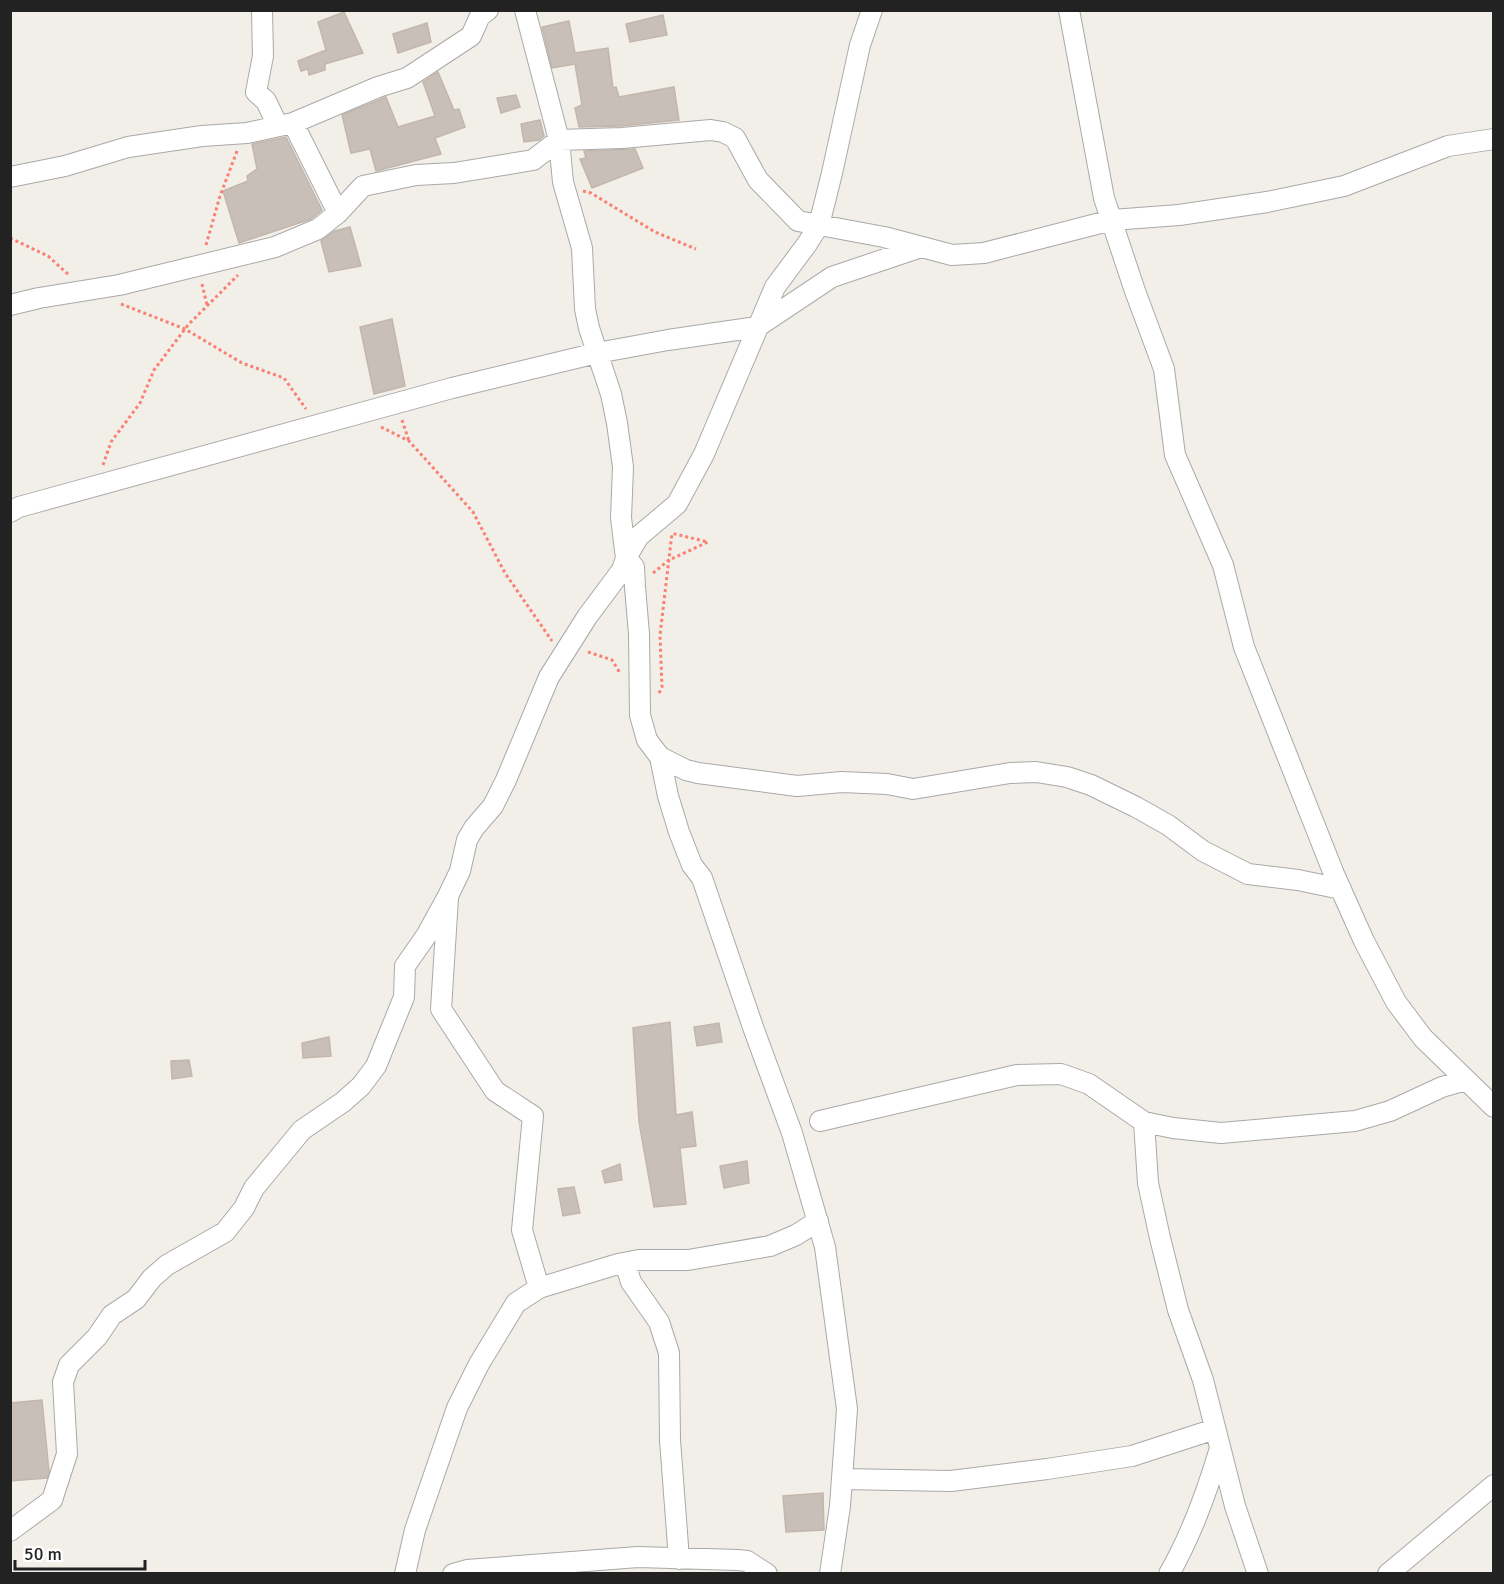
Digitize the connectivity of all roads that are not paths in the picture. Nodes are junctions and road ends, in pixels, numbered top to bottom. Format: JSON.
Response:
{"nodes":[{"id":1,"x":262,"y":10,"type":"edge"},
{"id":2,"x":488,"y":10,"type":"edge"},
{"id":3,"x":525,"y":10,"type":"edge"},
{"id":4,"x":872,"y":10,"type":"edge"},
{"id":5,"x":1069,"y":10,"type":"edge"},
{"id":6,"x":286,"y":125,"type":"junction"},
{"id":7,"x":1494,"y":139,"type":"edge"},
{"id":8,"x":559,"y":140,"type":"junction"},
{"id":9,"x":10,"y":177,"type":"edge"},
{"id":10,"x":338,"y":213,"type":"junction"},
{"id":11,"x":1112,"y":220,"type":"junction"},
{"id":12,"x":819,"y":225,"type":"junction"},
{"id":13,"x":921,"y":247,"type":"junction"},
{"id":14,"x":10,"y":306,"type":"edge"},
{"id":15,"x":757,"y":327,"type":"junction"},
{"id":16,"x":597,"y":353,"type":"junction"},
{"id":17,"x":10,"y":512,"type":"edge"},
{"id":18,"x":626,"y":558,"type":"junction"},
{"id":19,"x":660,"y":757,"type":"junction"},
{"id":20,"x":1341,"y":889,"type":"junction"},
{"id":21,"x":448,"y":896,"type":"junction"},
{"id":22,"x":1466,"y":1080,"type":"junction"},
{"id":23,"x":1491,"y":1102,"type":"edge"},
{"id":24,"x":820,"y":1121,"type":"dead end"},
{"id":25,"x":1144,"y":1122,"type":"junction"},
{"id":26,"x":818,"y":1221,"type":"junction"},
{"id":27,"x":625,"y":1263,"type":"junction"},
{"id":28,"x":538,"y":1288,"type":"junction"},
{"id":29,"x":1215,"y":1429,"type":"junction"},
{"id":30,"x":1220,"y":1448,"type":"junction"},
{"id":31,"x":842,"y":1479,"type":"junction"},
{"id":32,"x":1494,"y":1485,"type":"edge"},
{"id":33,"x":10,"y":1531,"type":"edge"},
{"id":34,"x":679,"y":1559,"type":"junction"},
{"id":35,"x":405,"y":1574,"type":"edge"},
{"id":36,"x":453,"y":1574,"type":"edge"},
{"id":37,"x":767,"y":1574,"type":"edge"},
{"id":38,"x":830,"y":1574,"type":"edge"},
{"id":39,"x":1170,"y":1574,"type":"edge"},
{"id":40,"x":1258,"y":1574,"type":"edge"},
{"id":41,"x":1388,"y":1574,"type":"edge"}],
"edges":[{"from":1,"to":6,"type":"street"},
{"from":2,"to":6,"type":"street"},
{"from":3,"to":8,"type":"street"},
{"from":4,"to":12,"type":"street"},
{"from":5,"to":11,"type":"street"},
{"from":6,"to":9,"type":"street"},
{"from":6,"to":10,"type":"street"},
{"from":7,"to":11,"type":"street"},
{"from":8,"to":10,"type":"street"},
{"from":8,"to":12,"type":"street"},
{"from":8,"to":16,"type":"street"},
{"from":10,"to":14,"type":"street"},
{"from":11,"to":13,"type":"street"},
{"from":11,"to":20,"type":"street"},
{"from":12,"to":13,"type":"street"},
{"from":12,"to":15,"type":"street"},
{"from":13,"to":15,"type":"street"},
{"from":15,"to":16,"type":"street"},
{"from":15,"to":18,"type":"street"},
{"from":16,"to":17,"type":"street"},
{"from":16,"to":18,"type":"street"},
{"from":18,"to":19,"type":"street"},
{"from":18,"to":21,"type":"street"},
{"from":19,"to":20,"type":"street"},
{"from":19,"to":26,"type":"street"},
{"from":20,"to":22,"type":"street"},
{"from":21,"to":28,"type":"street"},
{"from":21,"to":33,"type":"street"},
{"from":22,"to":23,"type":"street"},
{"from":22,"to":25,"type":"street"},
{"from":24,"to":25,"type":"street"},
{"from":25,"to":29,"type":"street"},
{"from":26,"to":27,"type":"street"},
{"from":26,"to":31,"type":"street"},
{"from":27,"to":28,"type":"street"},
{"from":27,"to":34,"type":"street"},
{"from":28,"to":35,"type":"street"},
{"from":29,"to":30,"type":"street"},
{"from":29,"to":31,"type":"street"},
{"from":30,"to":39,"type":"street"},
{"from":30,"to":40,"type":"street"},
{"from":31,"to":38,"type":"street"},
{"from":32,"to":41,"type":"street"},
{"from":34,"to":36,"type":"street"},
{"from":34,"to":37,"type":"street"}]}
